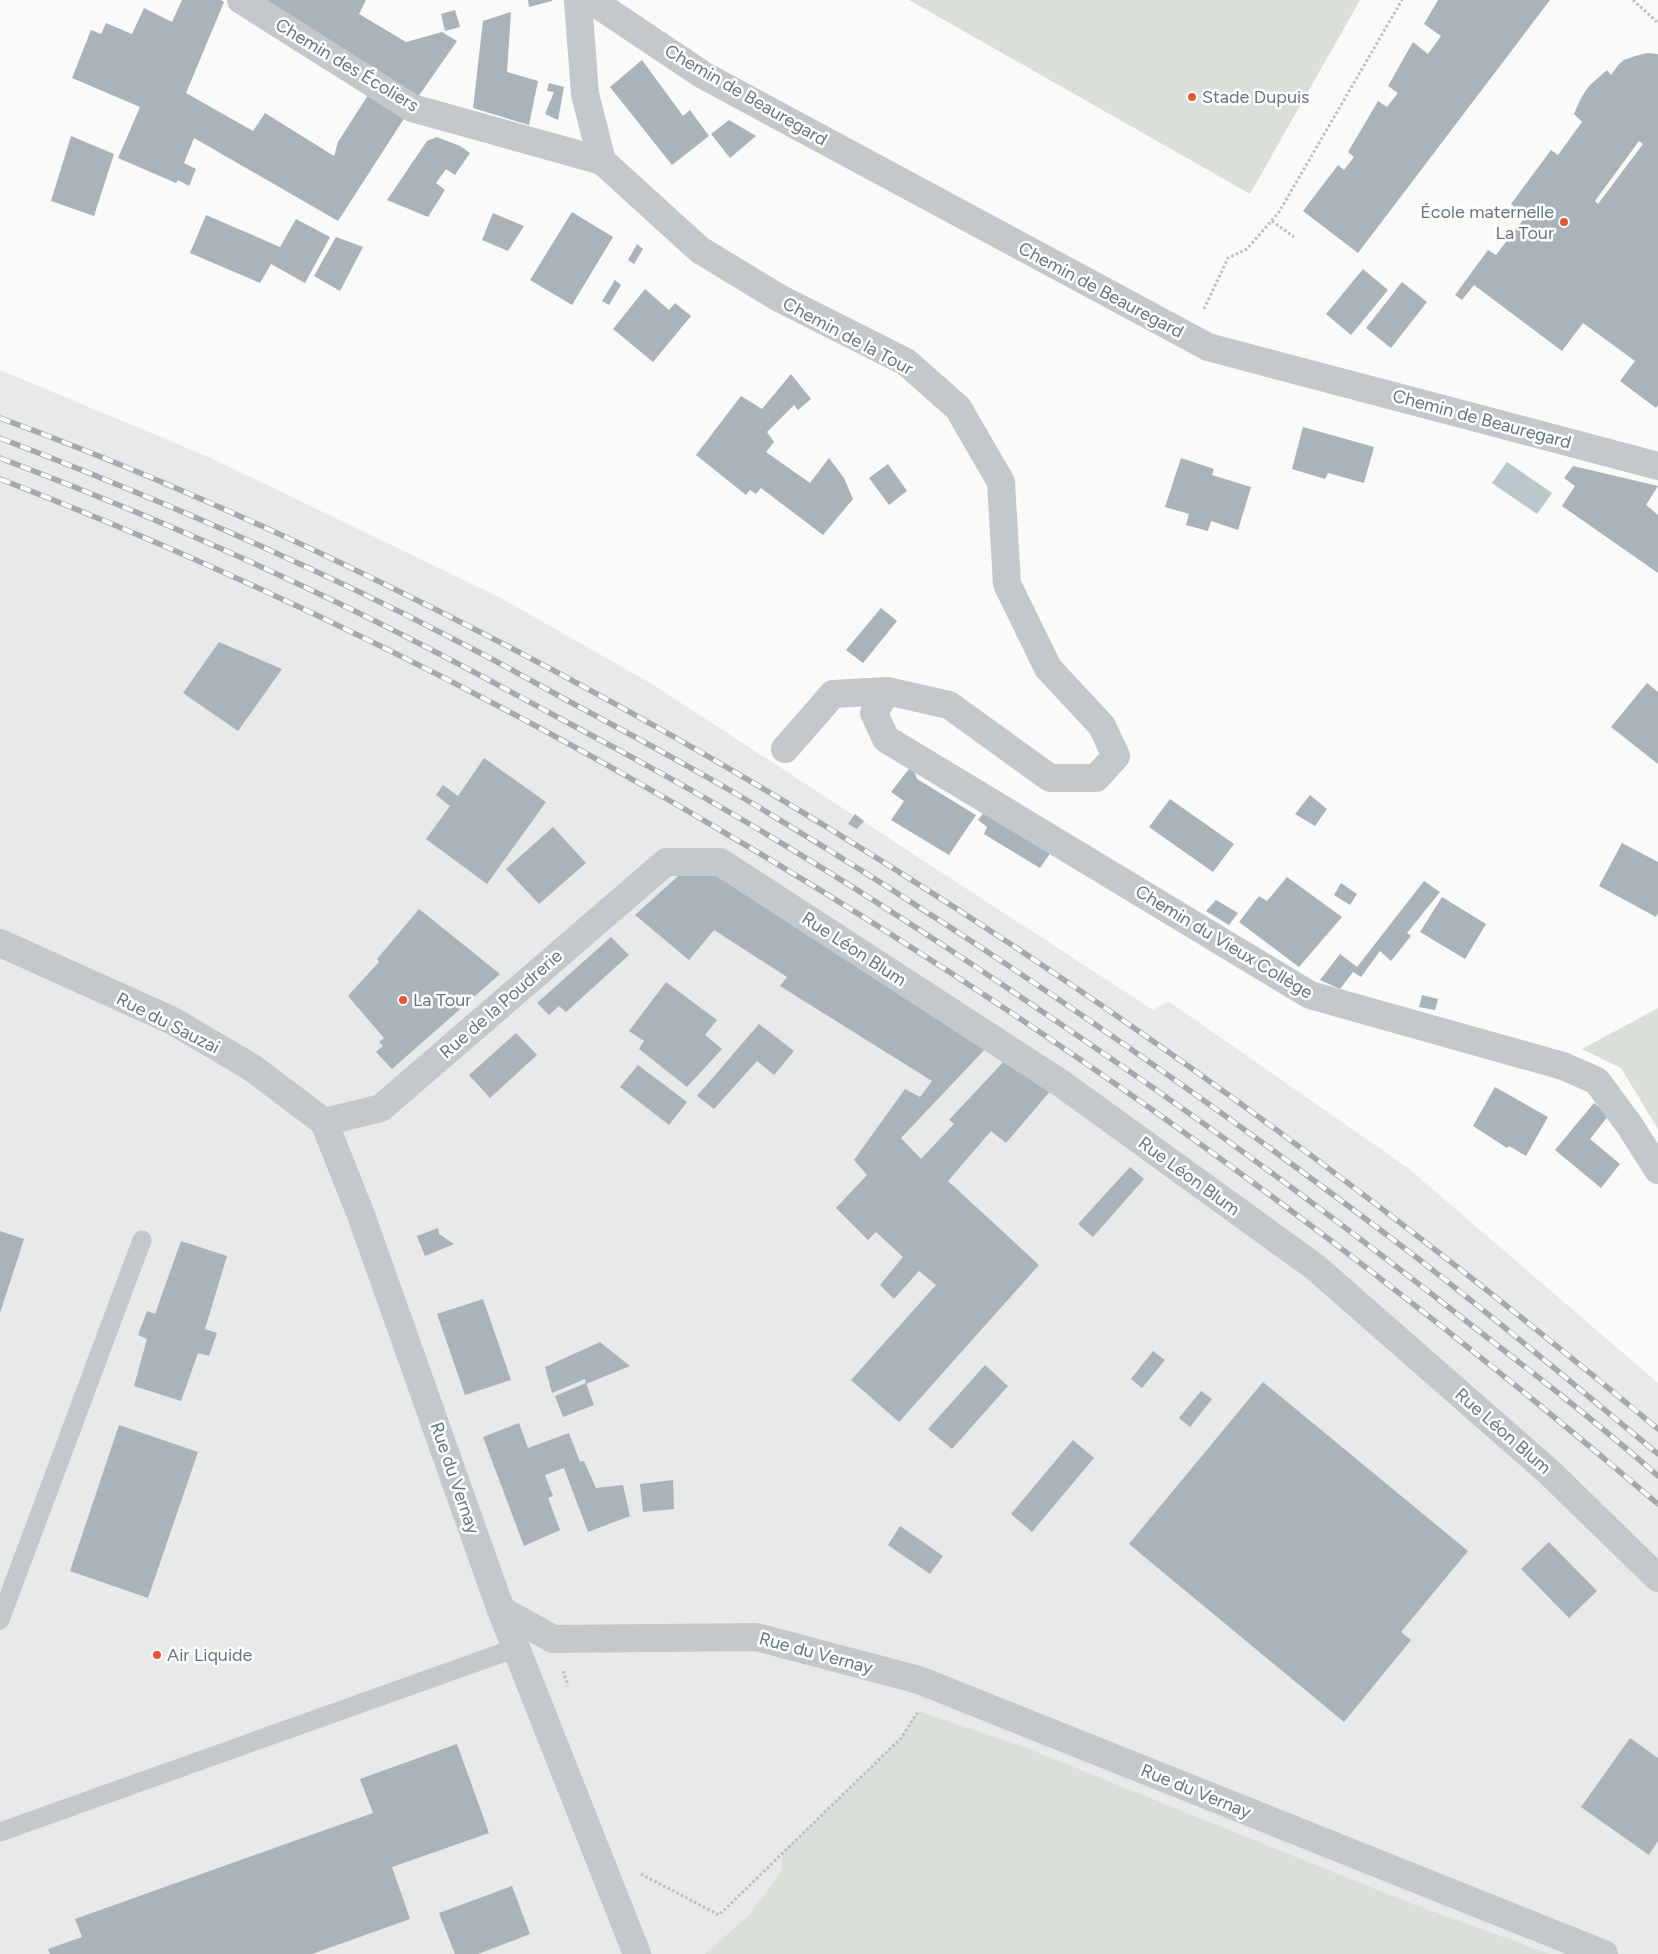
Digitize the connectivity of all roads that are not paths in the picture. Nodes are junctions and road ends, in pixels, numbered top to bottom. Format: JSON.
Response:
{"nodes":[{"id":1,"x":241,"y":0,"type":"edge"},
{"id":2,"x":578,"y":0,"type":"edge"},
{"id":3,"x":591,"y":0,"type":"edge"},
{"id":4,"x":602,"y":160,"type":"junction"},
{"id":5,"x":1658,"y":466,"type":"edge"},
{"id":6,"x":887,"y":692,"type":"junction"},
{"id":7,"x":785,"y":749,"type":"dead end"},
{"id":8,"x":666,"y":862,"type":"joint"},
{"id":9,"x":0,"y":943,"type":"edge"},
{"id":10,"x":324,"y":1122,"type":"junction"},
{"id":11,"x":1658,"y":1170,"type":"edge"},
{"id":12,"x":142,"y":1240,"type":"dead end"},
{"id":13,"x":1658,"y":1578,"type":"edge"},
{"id":14,"x":501,"y":1610,"type":"junction"},
{"id":15,"x":0,"y":1620,"type":"edge"},
{"id":16,"x":516,"y":1648,"type":"junction"},
{"id":17,"x":0,"y":1832,"type":"edge"},
{"id":18,"x":637,"y":1954,"type":"edge"},
{"id":19,"x":1604,"y":1954,"type":"edge"}],
"edges":[{"from":1,"to":4,"type":"street","name":"Chemin des Écoliers"},
{"from":2,"to":4,"type":"street"},
{"from":3,"to":5,"type":"street","name":"Chemin de Beauregard"},
{"from":4,"to":6,"type":"street","name":"Chemin de la Tour"},
{"from":6,"to":7,"type":"street","name":"Chemin de la Tour"},
{"from":6,"to":11,"type":"street","name":"Chemin du Vieux Collège"},
{"from":8,"to":10,"type":"street","name":"Rue de la Poudrerie"},
{"from":8,"to":13,"type":"street","name":"Rue Léon Blum"},
{"from":9,"to":10,"type":"street","name":"Rue du Sauzai"},
{"from":10,"to":14,"type":"street","name":"Rue du Vernay"},
{"from":12,"to":15,"type":"lane"},
{"from":14,"to":16,"type":"street"},
{"from":14,"to":19,"type":"street","name":"Rue du Vernay"},
{"from":16,"to":17,"type":"lane"},
{"from":16,"to":18,"type":"street"}]}
